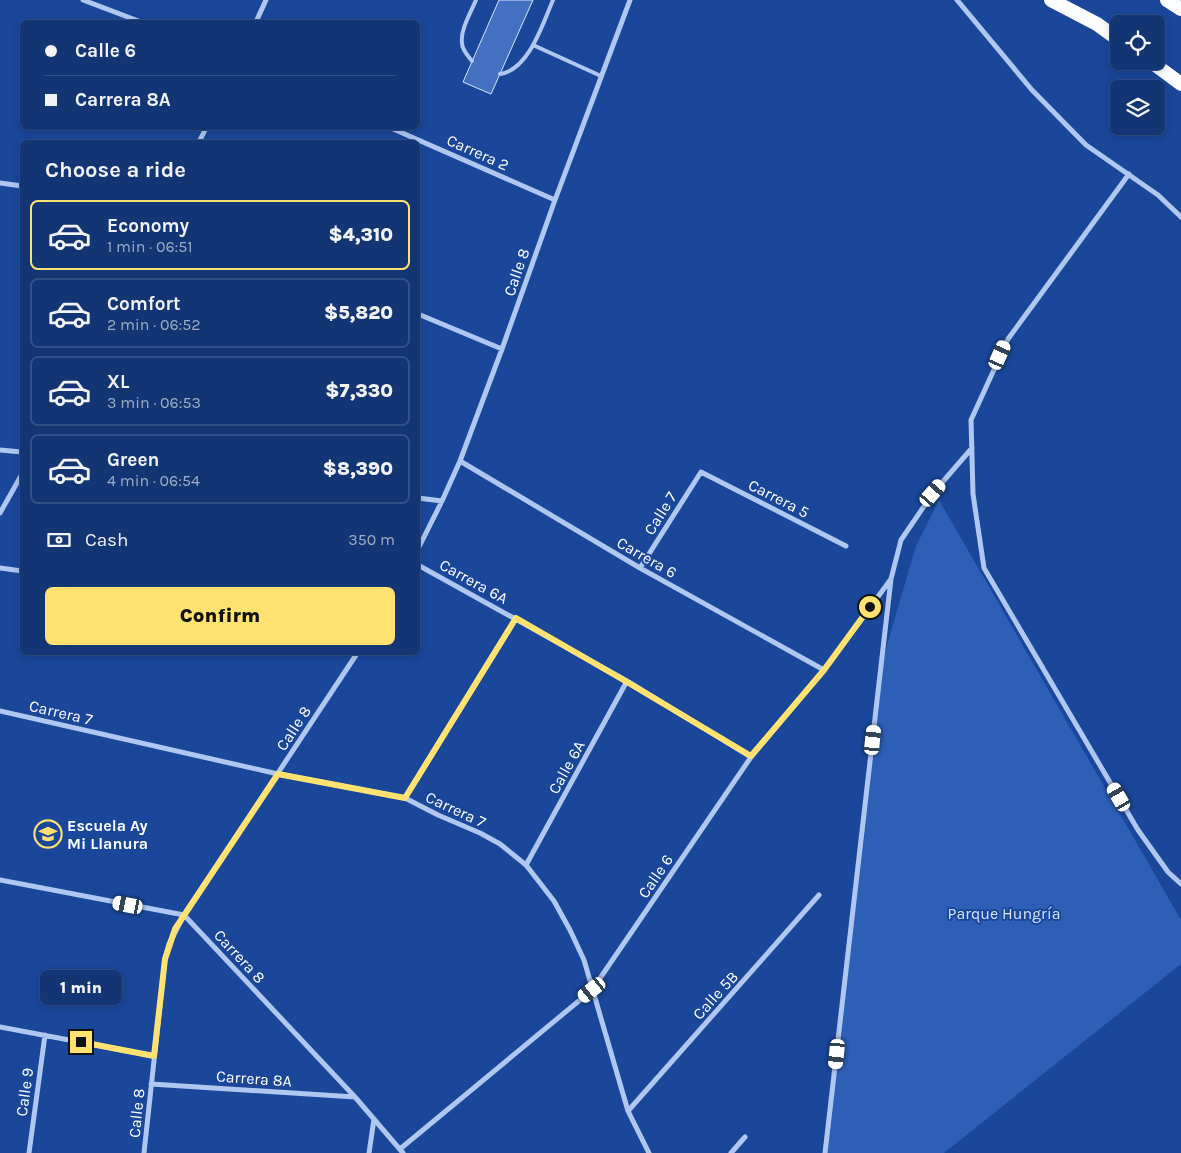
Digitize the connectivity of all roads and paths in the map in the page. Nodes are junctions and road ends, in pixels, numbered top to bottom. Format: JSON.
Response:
{"nodes":[{"id":1,"x":83,"y":0,"type":"edge"},
{"id":2,"x":266,"y":0,"type":"edge"},
{"id":3,"x":476,"y":0,"type":"edge"},
{"id":4,"x":554,"y":0,"type":"edge"},
{"id":5,"x":630,"y":0,"type":"edge"},
{"id":6,"x":957,"y":0,"type":"edge"},
{"id":7,"x":1050,"y":0,"type":"edge"},
{"id":8,"x":1167,"y":0,"type":"edge"},
{"id":9,"x":1181,"y":9,"type":"edge"},
{"id":10,"x":136,"y":20,"type":"edge"},
{"id":11,"x":257,"y":20,"type":"edge"},
{"id":12,"x":1110,"y":33,"type":"edge"},
{"id":13,"x":533,"y":46,"type":"junction"},
{"id":14,"x":472,"y":61,"type":"dead end"},
{"id":15,"x":1162,"y":70,"type":"edge"},
{"id":16,"x":500,"y":74,"type":"dead end"},
{"id":17,"x":601,"y":76,"type":"junction"},
{"id":18,"x":1181,"y":84,"type":"edge"},
{"id":19,"x":396,"y":130,"type":"edge"},
{"id":20,"x":418,"y":140,"type":"edge"},
{"id":21,"x":420,"y":141,"type":"edge"},
{"id":22,"x":1129,"y":174,"type":"junction"},
{"id":23,"x":0,"y":182,"type":"edge"},
{"id":24,"x":20,"y":186,"type":"edge"},
{"id":25,"x":554,"y":200,"type":"junction"},
{"id":26,"x":1181,"y":217,"type":"edge"},
{"id":27,"x":420,"y":315,"type":"edge"},
{"id":28,"x":502,"y":349,"type":"junction"},
{"id":29,"x":972,"y":448,"type":"junction"},
{"id":30,"x":0,"y":450,"type":"edge"},
{"id":31,"x":20,"y":452,"type":"edge"},
{"id":32,"x":460,"y":461,"type":"junction"},
{"id":33,"x":701,"y":472,"type":"joint"},
{"id":34,"x":20,"y":478,"type":"edge"},
{"id":35,"x":420,"y":498,"type":"edge"},
{"id":36,"x":442,"y":501,"type":"junction"},
{"id":37,"x":0,"y":513,"type":"edge"},
{"id":38,"x":420,"y":545,"type":"edge"},
{"id":39,"x":846,"y":546,"type":"dead end"},
{"id":40,"x":420,"y":566,"type":"edge"},
{"id":41,"x":0,"y":568,"type":"edge"},
{"id":42,"x":640,"y":568,"type":"junction"},
{"id":43,"x":20,"y":571,"type":"edge"},
{"id":44,"x":891,"y":579,"type":"junction"},
{"id":45,"x":516,"y":618,"type":"junction"},
{"id":46,"x":356,"y":655,"type":"edge"},
{"id":47,"x":824,"y":670,"type":"junction"},
{"id":48,"x":627,"y":682,"type":"junction"},
{"id":49,"x":0,"y":712,"type":"edge"},
{"id":50,"x":751,"y":756,"type":"junction"},
{"id":51,"x":278,"y":774,"type":"junction"},
{"id":52,"x":405,"y":798,"type":"junction"},
{"id":53,"x":526,"y":865,"type":"junction"},
{"id":54,"x":0,"y":880,"type":"edge"},
{"id":55,"x":1181,"y":884,"type":"edge"},
{"id":56,"x":820,"y":895,"type":"dead end"},
{"id":57,"x":184,"y":915,"type":"junction"},
{"id":58,"x":592,"y":990,"type":"junction"},
{"id":59,"x":0,"y":1028,"type":"edge"},
{"id":60,"x":45,"y":1035,"type":"junction"},
{"id":61,"x":154,"y":1056,"type":"junction"},
{"id":62,"x":151,"y":1084,"type":"junction"},
{"id":63,"x":355,"y":1097,"type":"junction"},
{"id":64,"x":628,"y":1111,"type":"junction"},
{"id":65,"x":374,"y":1120,"type":"junction"},
{"id":66,"x":745,"y":1137,"type":"dead end"},
{"id":67,"x":401,"y":1151,"type":"edge"},
{"id":68,"x":29,"y":1153,"type":"edge"},
{"id":69,"x":144,"y":1153,"type":"edge"},
{"id":70,"x":369,"y":1153,"type":"edge"},
{"id":71,"x":649,"y":1153,"type":"edge"},
{"id":72,"x":731,"y":1153,"type":"edge"},
{"id":73,"x":826,"y":1153,"type":"edge"}],
"edges":[{"from":1,"to":10,"type":"street"},
{"from":2,"to":11,"type":"street"},
{"from":3,"to":14,"type":"lane"},
{"from":4,"to":13,"type":"lane"},
{"from":5,"to":17,"type":"street","name":"Calle 8"},
{"from":6,"to":22,"type":"street"},
{"from":7,"to":12,"type":"highway"},
{"from":8,"to":9,"type":"highway"},
{"from":13,"to":16,"type":"lane"},
{"from":13,"to":17,"type":"lane"},
{"from":15,"to":18,"type":"highway"},
{"from":17,"to":25,"type":"street","name":"Calle 8"},
{"from":19,"to":20,"type":"street","name":"Carrera 2"},
{"from":21,"to":25,"type":"street","name":"Carrera 2"},
{"from":22,"to":26,"type":"street"},
{"from":22,"to":29,"type":"street"},
{"from":23,"to":24,"type":"street"},
{"from":25,"to":28,"type":"street","name":"Calle 8"},
{"from":27,"to":28,"type":"street"},
{"from":28,"to":32,"type":"street","name":"Calle 8"},
{"from":29,"to":44,"type":"street"},
{"from":29,"to":55,"type":"street"},
{"from":30,"to":31,"type":"street"},
{"from":32,"to":36,"type":"street","name":"Calle 8"},
{"from":32,"to":42,"type":"street","name":"Carrera 6"},
{"from":33,"to":39,"type":"street","name":"Carrera 5"},
{"from":33,"to":42,"type":"street","name":"Calle 7"},
{"from":34,"to":37,"type":"street"},
{"from":35,"to":36,"type":"street"},
{"from":36,"to":38,"type":"street","name":"Calle 8"},
{"from":40,"to":45,"type":"street","name":"Carrera 6A"},
{"from":41,"to":43,"type":"street"},
{"from":42,"to":47,"type":"street","name":"Carrera 6"},
{"from":44,"to":47,"type":"street","name":"Calle 6"},
{"from":44,"to":73,"type":"street"},
{"from":45,"to":48,"type":"street","name":"Carrera 6A"},
{"from":45,"to":52,"type":"street"},
{"from":46,"to":51,"type":"street","name":"Calle 8"},
{"from":47,"to":50,"type":"street","name":"Calle 6"},
{"from":48,"to":50,"type":"street","name":"Carrera 6A"},
{"from":48,"to":53,"type":"street","name":"Calle 6A"},
{"from":49,"to":51,"type":"street","name":"Carrera 7"},
{"from":50,"to":58,"type":"street","name":"Calle 6"},
{"from":51,"to":52,"type":"street","name":"Carrera 7"},
{"from":51,"to":57,"type":"street","name":"Calle 8"},
{"from":52,"to":53,"type":"street","name":"Carrera 7"},
{"from":53,"to":58,"type":"street","name":"Carrera 7"},
{"from":54,"to":57,"type":"street"},
{"from":56,"to":64,"type":"street","name":"Calle 5B"},
{"from":57,"to":61,"type":"street","name":"Calle 8"},
{"from":57,"to":63,"type":"street","name":"Carrera 8"},
{"from":58,"to":64,"type":"street","name":"Carrera 7"},
{"from":58,"to":67,"type":"street","name":"Calle 6"},
{"from":59,"to":60,"type":"street"},
{"from":60,"to":61,"type":"street"},
{"from":60,"to":68,"type":"street","name":"Calle 9"},
{"from":61,"to":62,"type":"street","name":"Calle 8"},
{"from":62,"to":63,"type":"street","name":"Carrera 8A"},
{"from":62,"to":69,"type":"street","name":"Calle 8"},
{"from":63,"to":65,"type":"street","name":"Carrera 8"},
{"from":64,"to":71,"type":"street","name":"Carrera 7"},
{"from":65,"to":67,"type":"street","name":"Carrera 8"},
{"from":65,"to":70,"type":"street"},
{"from":66,"to":72,"type":"street"}]}
